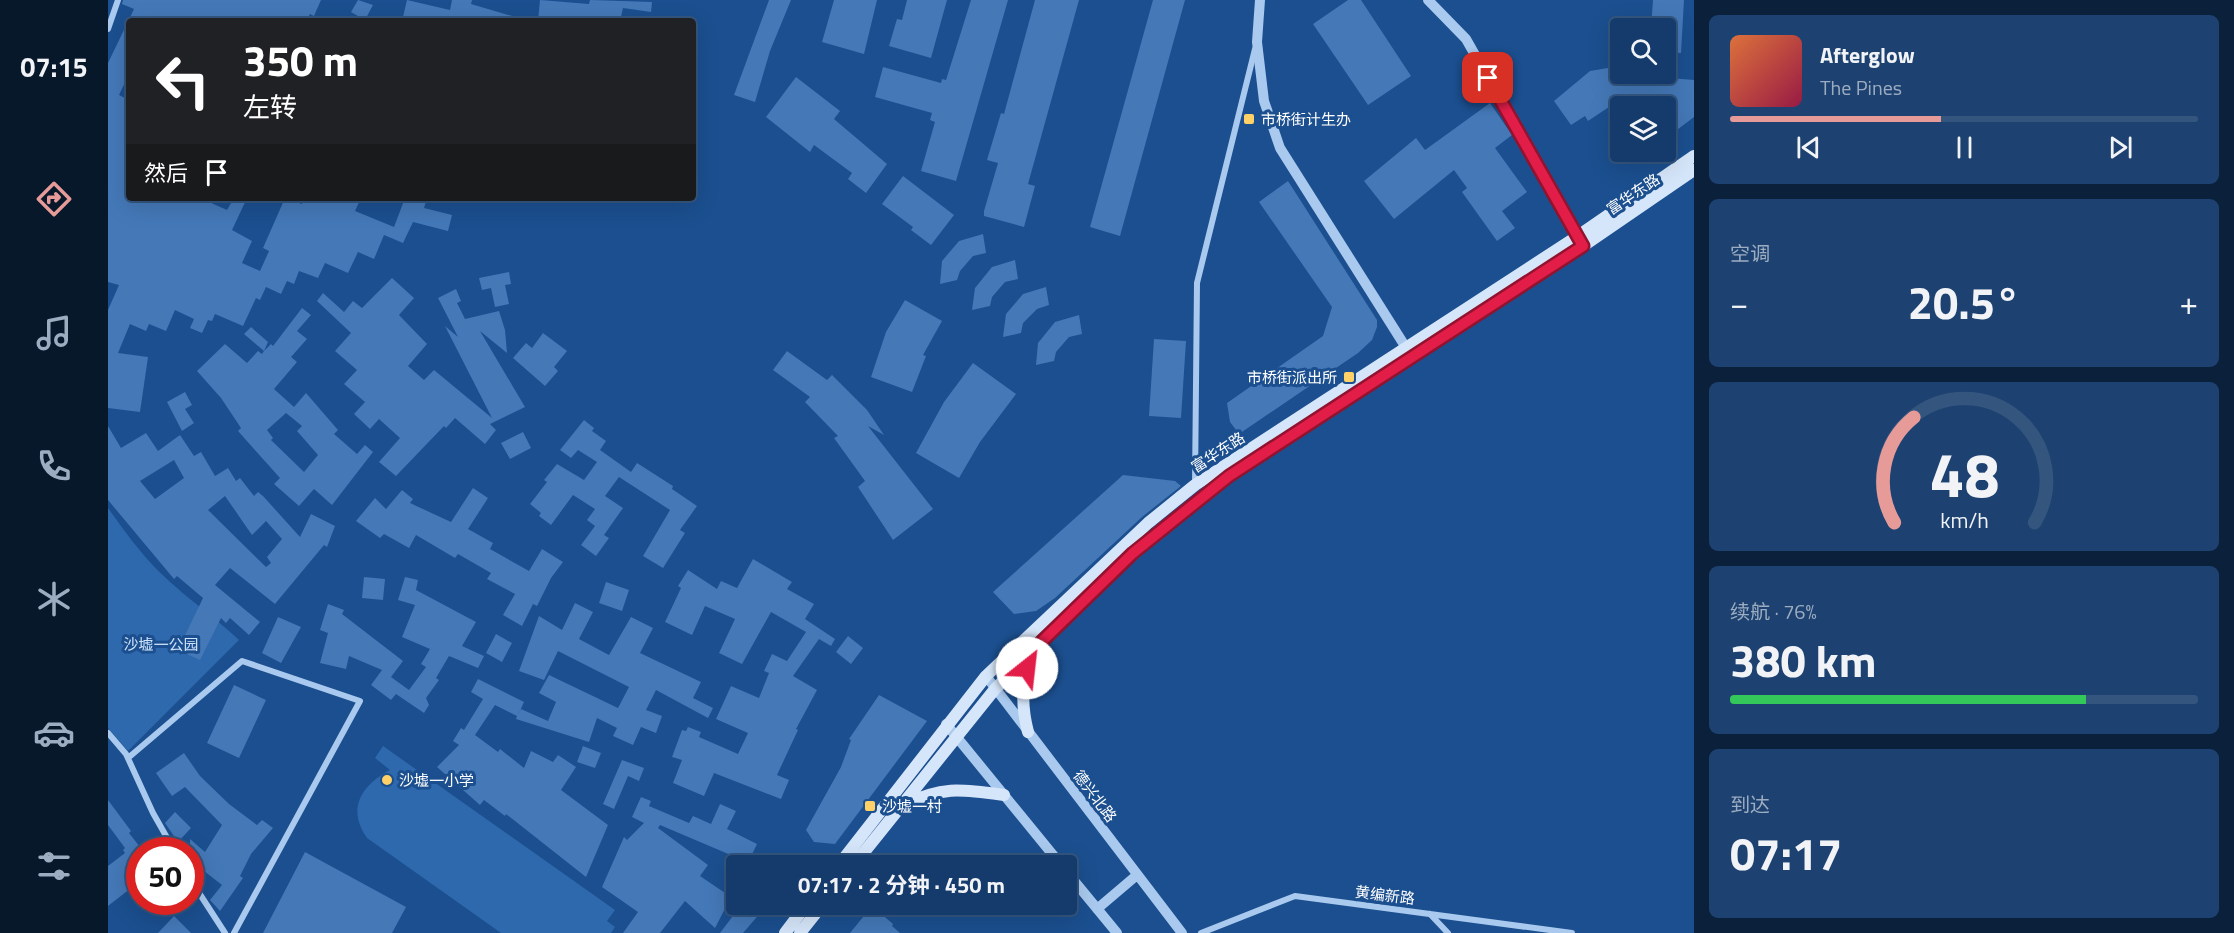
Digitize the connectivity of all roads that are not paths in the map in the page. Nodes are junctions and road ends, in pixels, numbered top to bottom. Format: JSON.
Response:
{"nodes":[{"id":1,"x":118,"y":0,"type":"edge"},
{"id":2,"x":1260,"y":0,"type":"edge"},
{"id":3,"x":1428,"y":0,"type":"edge"},
{"id":4,"x":108,"y":30,"type":"edge"},
{"id":5,"x":1257,"y":42,"type":"junction"},
{"id":6,"x":1694,"y":156,"type":"edge"},
{"id":7,"x":1694,"y":170,"type":"edge"},
{"id":8,"x":1581,"y":241,"type":"junction"},
{"id":9,"x":1409,"y":352,"type":"junction"},
{"id":10,"x":1195,"y":485,"type":"junction"},
{"id":11,"x":1031,"y":652,"type":"junction"},
{"id":12,"x":986,"y":676,"type":"junction"},
{"id":13,"x":995,"y":689,"type":"junction"},
{"id":14,"x":946,"y":724,"type":"junction"},
{"id":15,"x":1028,"y":732,"type":"junction"},
{"id":16,"x":108,"y":733,"type":"edge"},
{"id":17,"x":956,"y":737,"type":"junction"},
{"id":18,"x":128,"y":758,"type":"junction"},
{"id":19,"x":1004,"y":795,"type":"junction"},
{"id":20,"x":899,"y":807,"type":"junction"},
{"id":21,"x":167,"y":837,"type":"edge"},
{"id":22,"x":846,"y":855,"type":"edge"},
{"id":23,"x":862,"y":855,"type":"edge"},
{"id":24,"x":1053,"y":855,"type":"edge"},
{"id":25,"x":1137,"y":875,"type":"junction"},
{"id":26,"x":1077,"y":884,"type":"edge"},
{"id":27,"x":204,"y":901,"type":"edge"},
{"id":28,"x":1097,"y":909,"type":"junction"},
{"id":29,"x":1429,"y":913,"type":"junction"},
{"id":30,"x":799,"y":915,"type":"edge"},
{"id":31,"x":815,"y":915,"type":"edge"},
{"id":32,"x":225,"y":933,"type":"edge"},
{"id":33,"x":234,"y":933,"type":"edge"},
{"id":34,"x":785,"y":933,"type":"edge"},
{"id":35,"x":801,"y":933,"type":"edge"},
{"id":36,"x":1117,"y":933,"type":"edge"},
{"id":37,"x":1182,"y":933,"type":"edge"},
{"id":38,"x":1202,"y":933,"type":"edge"},
{"id":39,"x":1448,"y":933,"type":"edge"},
{"id":40,"x":1572,"y":933,"type":"edge"}],
"edges":[{"from":1,"to":4,"type":"street"},
{"from":2,"to":5,"type":"street"},
{"from":3,"to":8,"type":"street"},
{"from":5,"to":9,"type":"street"},
{"from":5,"to":10,"type":"street"},
{"from":6,"to":8,"type":"main road","name":"富华东路"},
{"from":7,"to":8,"type":"main road","name":"富华东路"},
{"from":8,"to":9,"type":"main road","name":"富华东路"},
{"from":9,"to":10,"type":"main road","name":"富华东路"},
{"from":9,"to":11,"type":"main road","name":"富华东路"},
{"from":10,"to":12,"type":"main road","name":"富华东路"},
{"from":11,"to":13,"type":"main road","name":"富华东路"},
{"from":11,"to":15,"type":"main road"},
{"from":12,"to":13,"type":"street","name":"德兴北路"},
{"from":12,"to":14,"type":"main road","name":"富华东路"},
{"from":13,"to":15,"type":"street","name":"德兴北路"},
{"from":13,"to":17,"type":"main road","name":"富华东路"},
{"from":14,"to":17,"type":"street"},
{"from":14,"to":22,"type":"main road","name":"富华东路"},
{"from":15,"to":25,"type":"street","name":"德兴北路"},
{"from":16,"to":18,"type":"street"},
{"from":17,"to":19,"type":"street"},
{"from":17,"to":20,"type":"main road","name":"富华东路"},
{"from":18,"to":21,"type":"street"},
{"from":18,"to":33,"type":"street"},
{"from":19,"to":20,"type":"main road"},
{"from":19,"to":24,"type":"street"},
{"from":20,"to":23,"type":"main road","name":"富华东路"},
{"from":25,"to":28,"type":"street"},
{"from":25,"to":37,"type":"street","name":"德兴北路"},
{"from":26,"to":28,"type":"street"},
{"from":27,"to":32,"type":"street"},
{"from":28,"to":36,"type":"street"},
{"from":29,"to":38,"type":"street","name":"黄编新路"},
{"from":29,"to":39,"type":"street"},
{"from":29,"to":40,"type":"street","name":"黄编新路"},
{"from":30,"to":34,"type":"main road"},
{"from":31,"to":35,"type":"main road"}]}
